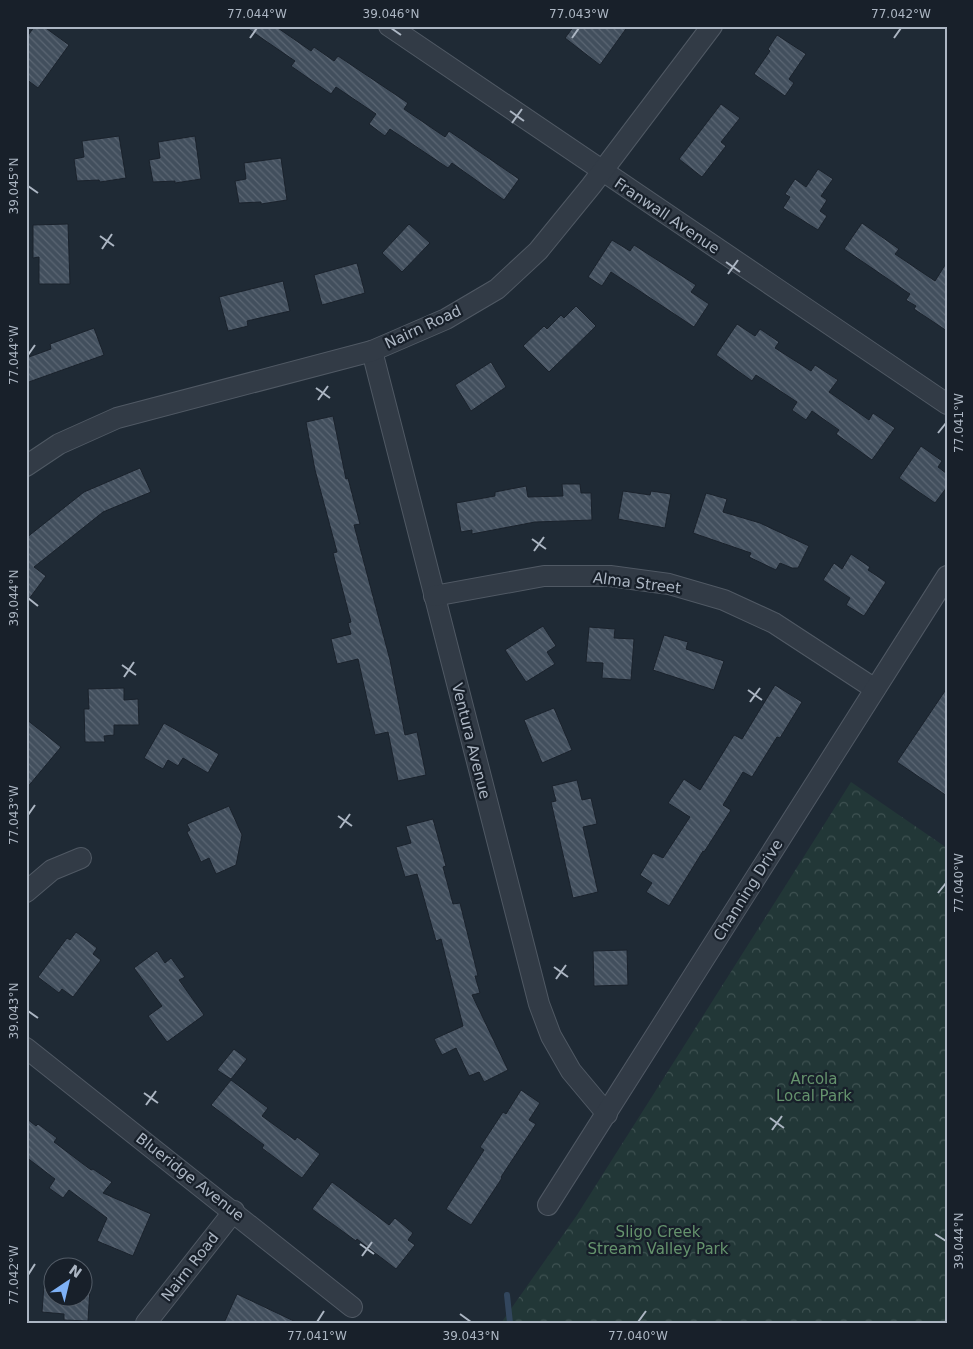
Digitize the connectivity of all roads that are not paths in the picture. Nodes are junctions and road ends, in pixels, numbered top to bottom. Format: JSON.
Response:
{"nodes":[{"id":1,"x":389,"y":26,"type":"edge"},
{"id":2,"x":712,"y":26,"type":"edge"},
{"id":3,"x":603,"y":172,"type":"junction"},
{"id":4,"x":372,"y":351,"type":"junction"},
{"id":5,"x":947,"y":404,"type":"edge"},
{"id":6,"x":26,"y":466,"type":"edge"},
{"id":7,"x":947,"y":576,"type":"edge"},
{"id":8,"x":434,"y":596,"type":"junction"},
{"id":9,"x":875,"y":689,"type":"junction"},
{"id":10,"x":81,"y":858,"type":"dead end"},
{"id":11,"x":26,"y":892,"type":"edge"},
{"id":12,"x":26,"y":1048,"type":"edge"},
{"id":13,"x":607,"y":1114,"type":"junction"},
{"id":14,"x":548,"y":1205,"type":"dead end"},
{"id":15,"x":234,"y":1212,"type":"junction"},
{"id":16,"x":352,"y":1307,"type":"dead end"},
{"id":17,"x":146,"y":1323,"type":"edge"}],
"edges":[{"from":1,"to":3,"type":"street","name":"Franwall Avenue"},
{"from":2,"to":3,"type":"street","name":"Nairn Road"},
{"from":3,"to":4,"type":"street","name":"Nairn Road"},
{"from":3,"to":5,"type":"street","name":"Franwall Avenue"},
{"from":4,"to":6,"type":"street","name":"Nairn Road"},
{"from":4,"to":8,"type":"street","name":"Ventura Avenue"},
{"from":7,"to":9,"type":"street","name":"Channing Drive"},
{"from":8,"to":9,"type":"street","name":"Alma Street"},
{"from":8,"to":13,"type":"street","name":"Ventura Avenue"},
{"from":9,"to":13,"type":"street","name":"Channing Drive"},
{"from":10,"to":11,"type":"street"},
{"from":12,"to":15,"type":"street","name":"Blueridge Avenue"},
{"from":13,"to":14,"type":"street","name":"Channing Drive"},
{"from":15,"to":16,"type":"street","name":"Blueridge Avenue"},
{"from":15,"to":17,"type":"street","name":"Nairn Road"}]}
